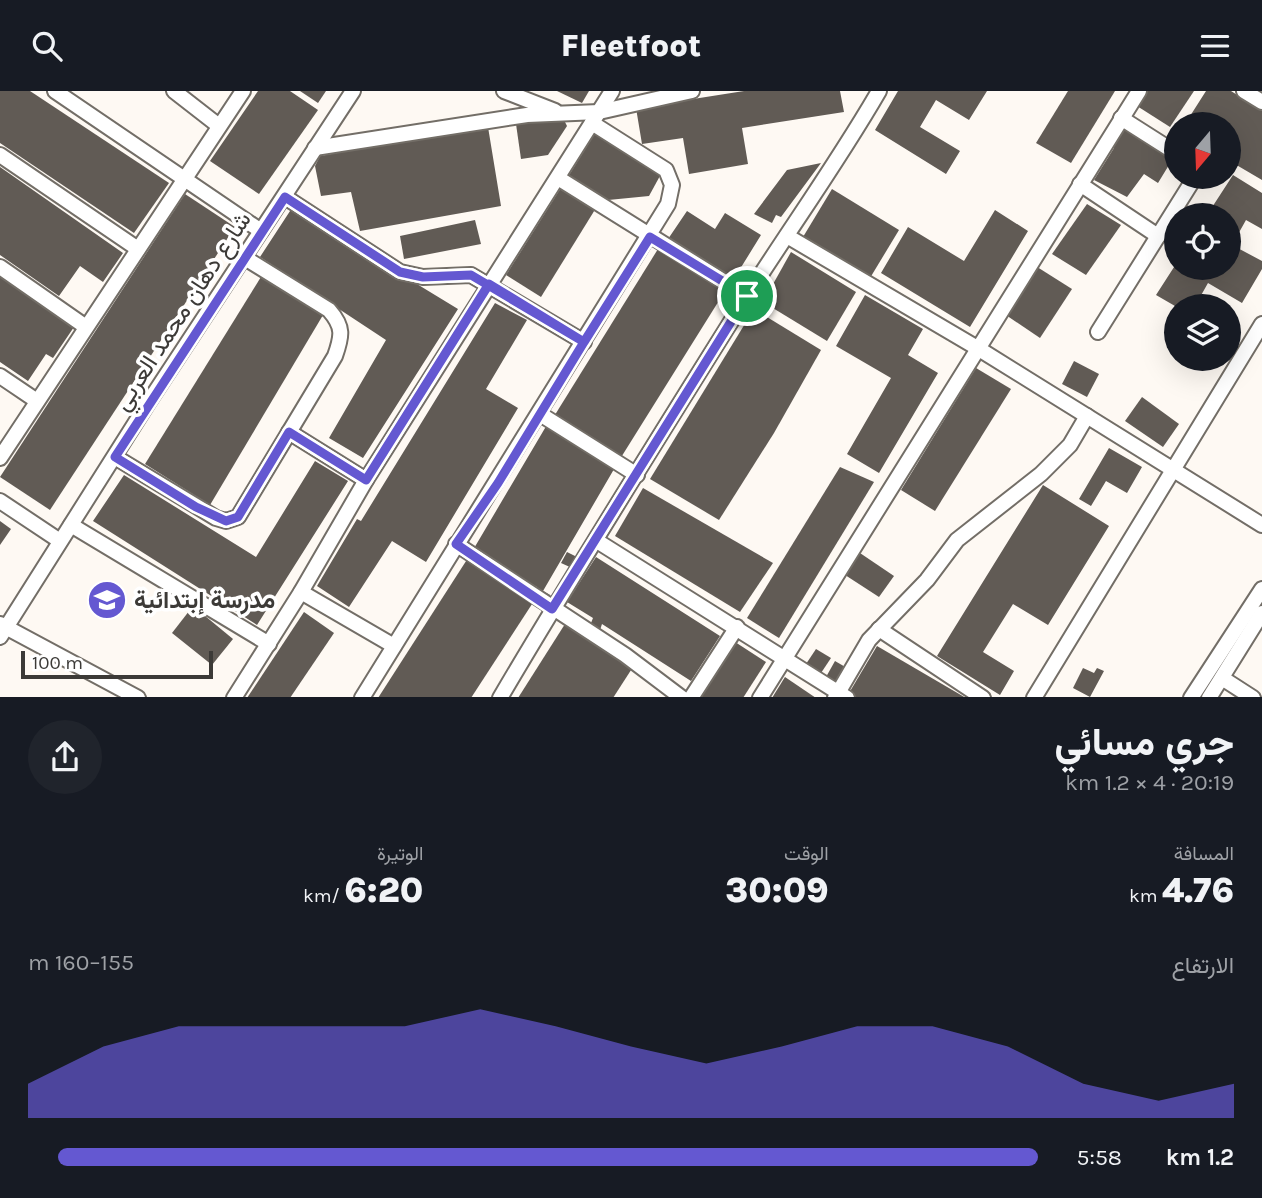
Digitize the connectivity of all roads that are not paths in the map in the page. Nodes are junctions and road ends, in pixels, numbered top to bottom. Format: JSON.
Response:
{"nodes":[{"id":1,"x":55,"y":91,"type":"edge"},
{"id":2,"x":174,"y":91,"type":"edge"},
{"id":3,"x":243,"y":91,"type":"edge"},
{"id":4,"x":353,"y":91,"type":"edge"},
{"id":5,"x":504,"y":91,"type":"edge"},
{"id":6,"x":612,"y":91,"type":"edge"},
{"id":7,"x":690,"y":91,"type":"edge"},
{"id":8,"x":879,"y":91,"type":"edge"},
{"id":9,"x":1139,"y":91,"type":"edge"},
{"id":10,"x":1244,"y":91,"type":"edge"},
{"id":11,"x":1262,"y":102,"type":"edge"},
{"id":12,"x":557,"y":112,"type":"junction"},
{"id":13,"x":595,"y":117,"type":"junction"},
{"id":14,"x":1121,"y":118,"type":"junction"},
{"id":15,"x":219,"y":126,"type":"junction"},
{"id":16,"x":1164,"y":145,"type":"edge"},
{"id":17,"x":315,"y":148,"type":"junction"},
{"id":18,"x":0,"y":155,"type":"edge"},
{"id":19,"x":185,"y":178,"type":"junction"},
{"id":20,"x":558,"y":178,"type":"junction"},
{"id":21,"x":1080,"y":184,"type":"junction"},
{"id":22,"x":1187,"y":189,"type":"edge"},
{"id":23,"x":285,"y":197,"type":"junction"},
{"id":24,"x":261,"y":231,"type":"junction"},
{"id":25,"x":787,"y":236,"type":"junction"},
{"id":26,"x":1158,"y":236,"type":"junction"},
{"id":27,"x":650,"y":237,"type":"junction"},
{"id":28,"x":138,"y":249,"type":"junction"},
{"id":29,"x":245,"y":258,"type":"junction"},
{"id":30,"x":0,"y":267,"type":"edge"},
{"id":31,"x":489,"y":284,"type":"junction"},
{"id":32,"x":747,"y":296,"type":"junction"},
{"id":33,"x":1262,"y":324,"type":"edge"},
{"id":34,"x":86,"y":327,"type":"junction"},
{"id":35,"x":1098,"y":332,"type":"dead end"},
{"id":36,"x":584,"y":342,"type":"junction"},
{"id":37,"x":979,"y":349,"type":"junction"},
{"id":38,"x":0,"y":376,"type":"edge"},
{"id":39,"x":37,"y":401,"type":"junction"},
{"id":40,"x":540,"y":414,"type":"junction"},
{"id":41,"x":1087,"y":417,"type":"junction"},
{"id":42,"x":289,"y":432,"type":"junction"},
{"id":43,"x":115,"y":457,"type":"junction"},
{"id":44,"x":0,"y":458,"type":"edge"},
{"id":45,"x":1174,"y":470,"type":"junction"},
{"id":46,"x":637,"y":475,"type":"junction"},
{"id":47,"x":366,"y":480,"type":"junction"},
{"id":48,"x":0,"y":501,"type":"edge"},
{"id":49,"x":71,"y":525,"type":"junction"},
{"id":50,"x":1262,"y":525,"type":"edge"},
{"id":51,"x":60,"y":541,"type":"junction"},
{"id":52,"x":597,"y":541,"type":"junction"},
{"id":53,"x":456,"y":544,"type":"junction"},
{"id":54,"x":1262,"y":589,"type":"edge"},
{"id":55,"x":301,"y":592,"type":"junction"},
{"id":56,"x":552,"y":609,"type":"junction"},
{"id":57,"x":1262,"y":613,"type":"edge"},
{"id":58,"x":737,"y":627,"type":"junction"},
{"id":59,"x":2,"y":629,"type":"edge"},
{"id":60,"x":879,"y":629,"type":"junction"},
{"id":61,"x":269,"y":643,"type":"junction"},
{"id":62,"x":394,"y":646,"type":"junction"},
{"id":63,"x":785,"y":657,"type":"junction"},
{"id":64,"x":1222,"y":678,"type":"junction"},
{"id":65,"x":840,"y":696,"type":"edge"},
{"id":66,"x":136,"y":697,"type":"edge"},
{"id":67,"x":235,"y":697,"type":"edge"},
{"id":68,"x":363,"y":697,"type":"edge"},
{"id":69,"x":501,"y":697,"type":"edge"},
{"id":70,"x":681,"y":697,"type":"edge"},
{"id":71,"x":692,"y":697,"type":"edge"},
{"id":72,"x":761,"y":697,"type":"edge"},
{"id":73,"x":981,"y":697,"type":"edge"},
{"id":74,"x":1035,"y":697,"type":"edge"},
{"id":75,"x":1192,"y":697,"type":"edge"},
{"id":76,"x":1210,"y":697,"type":"edge"},
{"id":77,"x":1251,"y":697,"type":"edge"}],
"edges":[{"from":1,"to":19,"type":"street"},
{"from":2,"to":15,"type":"street"},
{"from":3,"to":15,"type":"street"},
{"from":4,"to":17,"type":"street","name":"شارع دهان محمد العربي"},
{"from":5,"to":12,"type":"street"},
{"from":6,"to":13,"type":"street"},
{"from":7,"to":13,"type":"street"},
{"from":8,"to":25,"type":"street"},
{"from":9,"to":14,"type":"street"},
{"from":10,"to":11,"type":"street"},
{"from":12,"to":13,"type":"street"},
{"from":12,"to":17,"type":"street"},
{"from":13,"to":20,"type":"street"},
{"from":13,"to":27,"type":"street"},
{"from":14,"to":16,"type":"street"},
{"from":14,"to":21,"type":"street"},
{"from":15,"to":19,"type":"street"},
{"from":17,"to":23,"type":"street","name":"شارع دهان محمد العربي"},
{"from":18,"to":28,"type":"street"},
{"from":19,"to":24,"type":"street"},
{"from":19,"to":28,"type":"street"},
{"from":20,"to":27,"type":"street"},
{"from":20,"to":31,"type":"street"},
{"from":21,"to":26,"type":"street"},
{"from":21,"to":37,"type":"street"},
{"from":22,"to":26,"type":"street"},
{"from":23,"to":24,"type":"street","name":"شارع دهان محمد العربي"},
{"from":23,"to":31,"type":"street"},
{"from":24,"to":29,"type":"street","name":"شارع دهان محمد العربي"},
{"from":25,"to":32,"type":"street"},
{"from":25,"to":37,"type":"street"},
{"from":26,"to":35,"type":"street"},
{"from":27,"to":32,"type":"street"},
{"from":27,"to":36,"type":"street"},
{"from":28,"to":34,"type":"street"},
{"from":29,"to":42,"type":"street"},
{"from":29,"to":43,"type":"street","name":"شارع دهان محمد العربي"},
{"from":30,"to":34,"type":"street"},
{"from":31,"to":36,"type":"street"},
{"from":31,"to":47,"type":"street"},
{"from":32,"to":46,"type":"street"},
{"from":33,"to":45,"type":"street"},
{"from":34,"to":39,"type":"street"},
{"from":36,"to":40,"type":"street"},
{"from":37,"to":41,"type":"street"},
{"from":37,"to":63,"type":"street"},
{"from":38,"to":39,"type":"street"},
{"from":39,"to":44,"type":"street"},
{"from":40,"to":46,"type":"street"},
{"from":40,"to":53,"type":"street"},
{"from":41,"to":45,"type":"street"},
{"from":41,"to":60,"type":"street"},
{"from":42,"to":43,"type":"street"},
{"from":42,"to":47,"type":"street"},
{"from":43,"to":49,"type":"street","name":"شارع دهان محمد العربي"},
{"from":45,"to":50,"type":"street"},
{"from":45,"to":74,"type":"street"},
{"from":46,"to":52,"type":"street"},
{"from":47,"to":55,"type":"street"},
{"from":48,"to":51,"type":"street"},
{"from":49,"to":51,"type":"street","name":"شارع دهان محمد العربي"},
{"from":49,"to":61,"type":"street"},
{"from":51,"to":59,"type":"street","name":"شارع دهان محمد العربي"},
{"from":52,"to":56,"type":"street"},
{"from":52,"to":58,"type":"street"},
{"from":53,"to":56,"type":"street"},
{"from":53,"to":62,"type":"street"},
{"from":54,"to":75,"type":"street"},
{"from":55,"to":61,"type":"street"},
{"from":55,"to":62,"type":"street"},
{"from":56,"to":69,"type":"street"},
{"from":56,"to":70,"type":"street"},
{"from":57,"to":64,"type":"street"},
{"from":58,"to":63,"type":"street"},
{"from":58,"to":71,"type":"street"},
{"from":59,"to":66,"type":"street"},
{"from":60,"to":65,"type":"street"},
{"from":60,"to":73,"type":"street"},
{"from":61,"to":67,"type":"street"},
{"from":62,"to":68,"type":"street"},
{"from":63,"to":65,"type":"street"},
{"from":63,"to":72,"type":"street"},
{"from":64,"to":76,"type":"street"},
{"from":64,"to":77,"type":"street"}]}
